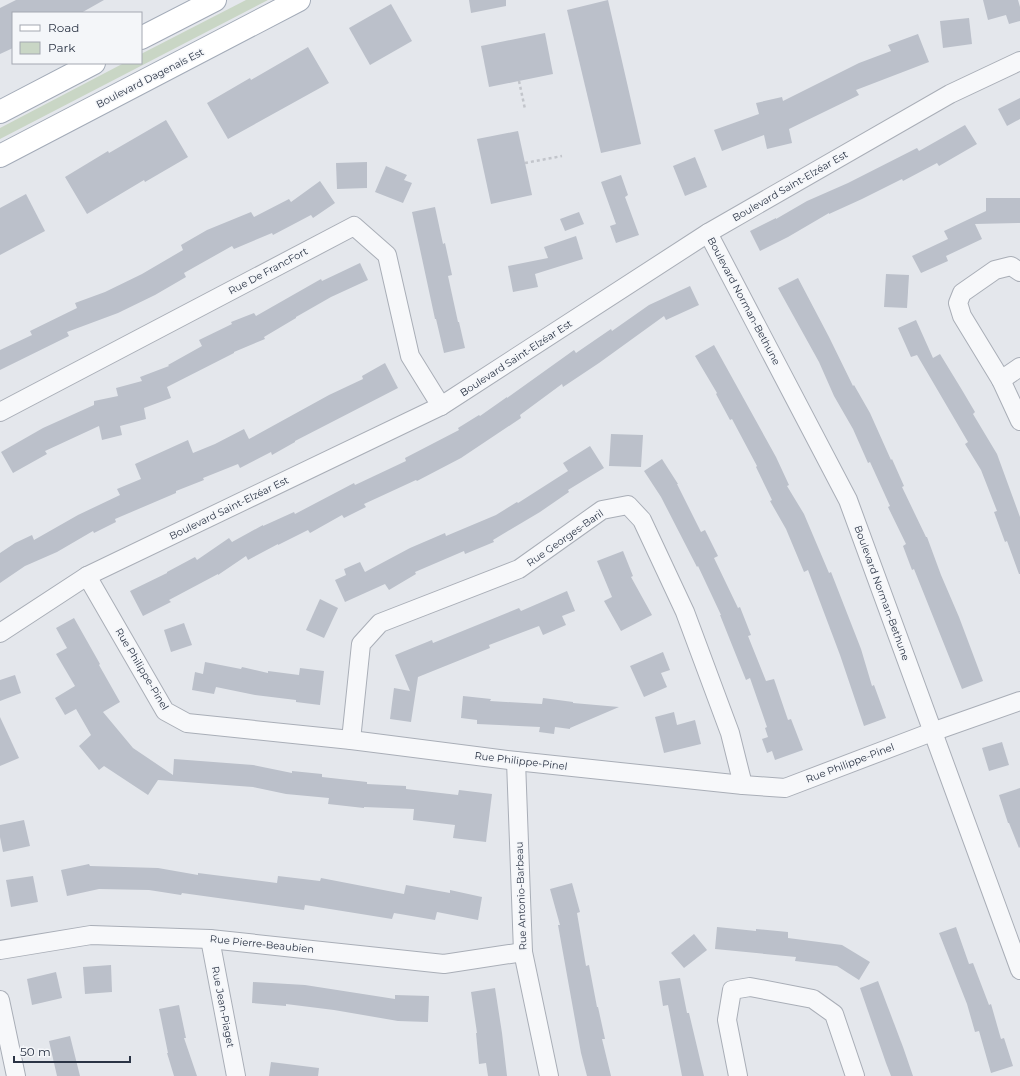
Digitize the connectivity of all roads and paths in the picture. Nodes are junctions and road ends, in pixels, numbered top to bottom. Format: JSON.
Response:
{"nodes":[{"id":1,"x":215,"y":0,"type":"edge"},
{"id":2,"x":300,"y":0,"type":"edge"},
{"id":3,"x":142,"y":37,"type":"edge"},
{"id":4,"x":1020,"y":61,"type":"edge"},
{"id":5,"x":92,"y":64,"type":"edge"},
{"id":6,"x":519,"y":81,"type":"dead end"},
{"id":7,"x":525,"y":109,"type":"dead end"},
{"id":8,"x":0,"y":112,"type":"edge"},
{"id":9,"x":0,"y":156,"type":"edge"},
{"id":10,"x":562,"y":156,"type":"dead end"},
{"id":11,"x":525,"y":163,"type":"dead end"},
{"id":12,"x":708,"y":233,"type":"junction"},
{"id":13,"x":1020,"y":272,"type":"edge"},
{"id":14,"x":1020,"y":367,"type":"edge"},
{"id":15,"x":1001,"y":380,"type":"junction"},
{"id":16,"x":441,"y":406,"type":"junction"},
{"id":17,"x":0,"y":412,"type":"edge"},
{"id":18,"x":1020,"y":421,"type":"edge"},
{"id":19,"x":87,"y":576,"type":"junction"},
{"id":20,"x":0,"y":633,"type":"edge"},
{"id":21,"x":1020,"y":701,"type":"edge"},
{"id":22,"x":932,"y":732,"type":"junction"},
{"id":23,"x":351,"y":740,"type":"junction"},
{"id":24,"x":516,"y":761,"type":"junction"},
{"id":25,"x":743,"y":785,"type":"junction"},
{"id":26,"x":210,"y":939,"type":"junction"},
{"id":27,"x":0,"y":950,"type":"edge"},
{"id":28,"x":523,"y":952,"type":"junction"},
{"id":29,"x":1020,"y":970,"type":"edge"},
{"id":30,"x":0,"y":1000,"type":"edge"},
{"id":31,"x":16,"y":1076,"type":"edge"},
{"id":32,"x":236,"y":1076,"type":"edge"},
{"id":33,"x":549,"y":1076,"type":"edge"},
{"id":34,"x":738,"y":1076,"type":"edge"},
{"id":35,"x":855,"y":1076,"type":"edge"}],
"edges":[{"from":1,"to":3,"type":"main road"},
{"from":2,"to":9,"type":"main road","name":"Boulevard Dagenais Est"},
{"from":4,"to":12,"type":"street","name":"Boulevard Saint-Elzéar Est"},
{"from":5,"to":8,"type":"main road"},
{"from":6,"to":7,"type":"path"},
{"from":10,"to":11,"type":"path"},
{"from":12,"to":16,"type":"street","name":"Boulevard Saint-Elzéar Est"},
{"from":12,"to":22,"type":"street","name":"Boulevard Norman-Bethune"},
{"from":13,"to":15,"type":"street"},
{"from":14,"to":15,"type":"street"},
{"from":15,"to":18,"type":"street"},
{"from":16,"to":17,"type":"street","name":"Rue De FrancFort"},
{"from":16,"to":19,"type":"street","name":"Boulevard Saint-Elzéar Est"},
{"from":19,"to":20,"type":"street","name":"Boulevard Saint-Elzéar Est"},
{"from":19,"to":23,"type":"street","name":"Rue Philippe-Pinel"},
{"from":21,"to":22,"type":"street","name":"Rue Philippe-Pinel"},
{"from":22,"to":25,"type":"street","name":"Rue Philippe-Pinel"},
{"from":22,"to":29,"type":"street","name":"Boulevard Norman-Bethune"},
{"from":23,"to":24,"type":"street","name":"Rue Philippe-Pinel"},
{"from":23,"to":25,"type":"street","name":"Rue Georges-Baril"},
{"from":24,"to":25,"type":"street","name":"Rue Philippe-Pinel"},
{"from":24,"to":28,"type":"street","name":"Rue Antonio-Barbeau"},
{"from":26,"to":27,"type":"street","name":"Rue Pierre-Beaubien"},
{"from":26,"to":28,"type":"street","name":"Rue Pierre-Beaubien"},
{"from":26,"to":32,"type":"street","name":"Rue Jean-Piaget"},
{"from":28,"to":33,"type":"street","name":"Rue Antonio-Barbeau"},
{"from":30,"to":31,"type":"street"},
{"from":34,"to":35,"type":"street"}]}
